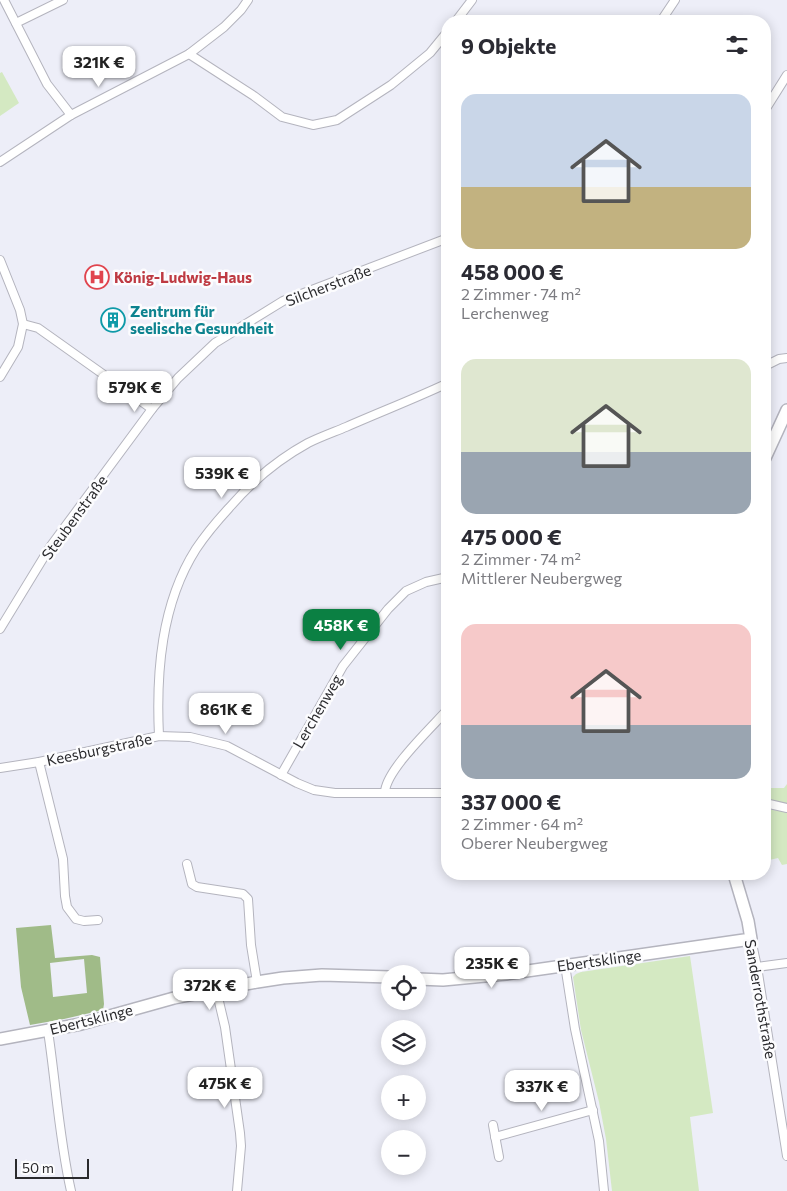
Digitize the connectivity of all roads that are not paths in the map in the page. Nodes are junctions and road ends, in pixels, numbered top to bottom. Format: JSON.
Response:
{"nodes":[{"id":1,"x":4,"y":0,"type":"edge"},
{"id":2,"x":63,"y":0,"type":"edge"},
{"id":3,"x":248,"y":0,"type":"edge"},
{"id":4,"x":472,"y":0,"type":"edge"},
{"id":5,"x":675,"y":0,"type":"edge"},
{"id":6,"x":461,"y":15,"type":"edge"},
{"id":7,"x":664,"y":15,"type":"edge"},
{"id":8,"x":16,"y":23,"type":"junction"},
{"id":9,"x":441,"y":40,"type":"edge"},
{"id":10,"x":189,"y":54,"type":"junction"},
{"id":11,"x":787,"y":75,"type":"edge"},
{"id":12,"x":771,"y":100,"type":"edge"},
{"id":13,"x":71,"y":115,"type":"junction"},
{"id":14,"x":0,"y":162,"type":"edge"},
{"id":15,"x":441,"y":241,"type":"edge"},
{"id":16,"x":0,"y":260,"type":"edge"},
{"id":17,"x":23,"y":324,"type":"junction"},
{"id":18,"x":787,"y":358,"type":"edge"},
{"id":19,"x":771,"y":363,"type":"edge"},
{"id":20,"x":0,"y":377,"type":"edge"},
{"id":21,"x":441,"y":386,"type":"edge"},
{"id":22,"x":152,"y":409,"type":"junction"},
{"id":23,"x":787,"y":410,"type":"edge"},
{"id":24,"x":771,"y":445,"type":"edge"},
{"id":25,"x":441,"y":579,"type":"edge"},
{"id":26,"x":0,"y":629,"type":"edge"},
{"id":27,"x":441,"y":717,"type":"edge"},
{"id":28,"x":159,"y":736,"type":"junction"},
{"id":29,"x":39,"y":762,"type":"junction"},
{"id":30,"x":0,"y":768,"type":"edge"},
{"id":31,"x":281,"y":775,"type":"junction"},
{"id":32,"x":385,"y":792,"type":"junction"},
{"id":33,"x":441,"y":793,"type":"edge"},
{"id":34,"x":771,"y":804,"type":"edge"},
{"id":35,"x":787,"y":808,"type":"edge"},
{"id":36,"x":187,"y":864,"type":"dead end"},
{"id":37,"x":736,"y":880,"type":"edge"},
{"id":38,"x":98,"y":920,"type":"dead end"},
{"id":39,"x":751,"y":939,"type":"junction"},
{"id":40,"x":787,"y":963,"type":"edge"},
{"id":41,"x":565,"y":965,"type":"junction"},
{"id":42,"x":757,"y":967,"type":"junction"},
{"id":43,"x":381,"y":977,"type":"edge"},
{"id":44,"x":426,"y":979,"type":"edge"},
{"id":45,"x":257,"y":982,"type":"junction"},
{"id":46,"x":216,"y":989,"type":"junction"},
{"id":47,"x":48,"y":1031,"type":"junction"},
{"id":48,"x":0,"y":1039,"type":"edge"},
{"id":49,"x":593,"y":1110,"type":"junction"},
{"id":50,"x":493,"y":1125,"type":"dead end"},
{"id":51,"x":495,"y":1137,"type":"junction"},
{"id":52,"x":787,"y":1156,"type":"edge"},
{"id":53,"x":499,"y":1157,"type":"dead end"},
{"id":54,"x":71,"y":1191,"type":"edge"},
{"id":55,"x":237,"y":1191,"type":"edge"},
{"id":56,"x":604,"y":1191,"type":"edge"}],
"edges":[{"from":1,"to":8,"type":"street"},
{"from":2,"to":8,"type":"street"},
{"from":3,"to":10,"type":"street"},
{"from":4,"to":6,"type":"street"},
{"from":5,"to":7,"type":"street"},
{"from":8,"to":13,"type":"street"},
{"from":9,"to":10,"type":"street"},
{"from":10,"to":13,"type":"street"},
{"from":11,"to":12,"type":"street"},
{"from":13,"to":14,"type":"street"},
{"from":15,"to":22,"type":"street","name":"Silcherstraße"},
{"from":16,"to":17,"type":"street"},
{"from":17,"to":20,"type":"street"},
{"from":17,"to":22,"type":"street"},
{"from":18,"to":19,"type":"street"},
{"from":21,"to":28,"type":"street"},
{"from":22,"to":26,"type":"street","name":"Steubenstraße"},
{"from":23,"to":24,"type":"street"},
{"from":25,"to":31,"type":"street","name":"Lerchenweg"},
{"from":27,"to":32,"type":"street"},
{"from":28,"to":29,"type":"street","name":"Keesburgstraße"},
{"from":28,"to":31,"type":"street","name":"Keesburgstraße"},
{"from":29,"to":30,"type":"street","name":"Keesburgstraße"},
{"from":29,"to":38,"type":"street","name":"Keesburgstraße"},
{"from":31,"to":32,"type":"street","name":"Keesburgstraße"},
{"from":32,"to":33,"type":"street","name":"Keesburgstraße"},
{"from":34,"to":35,"type":"street"},
{"from":36,"to":45,"type":"street"},
{"from":37,"to":39,"type":"street","name":"Sanderrothstraße"},
{"from":39,"to":41,"type":"street","name":"Ebertsklinge"},
{"from":39,"to":42,"type":"street","name":"Sanderrothstraße"},
{"from":40,"to":42,"type":"street"},
{"from":41,"to":44,"type":"street","name":"Ebertsklinge"},
{"from":41,"to":49,"type":"street"},
{"from":42,"to":52,"type":"street","name":"Sanderrothstraße"},
{"from":43,"to":45,"type":"street","name":"Ebertsklinge"},
{"from":45,"to":46,"type":"street","name":"Ebertsklinge"},
{"from":46,"to":47,"type":"street","name":"Ebertsklinge"},
{"from":46,"to":55,"type":"street"},
{"from":47,"to":48,"type":"street","name":"Ebertsklinge"},
{"from":47,"to":54,"type":"street"},
{"from":49,"to":51,"type":"street"},
{"from":49,"to":56,"type":"street"},
{"from":50,"to":51,"type":"street"},
{"from":51,"to":53,"type":"street"}]}
